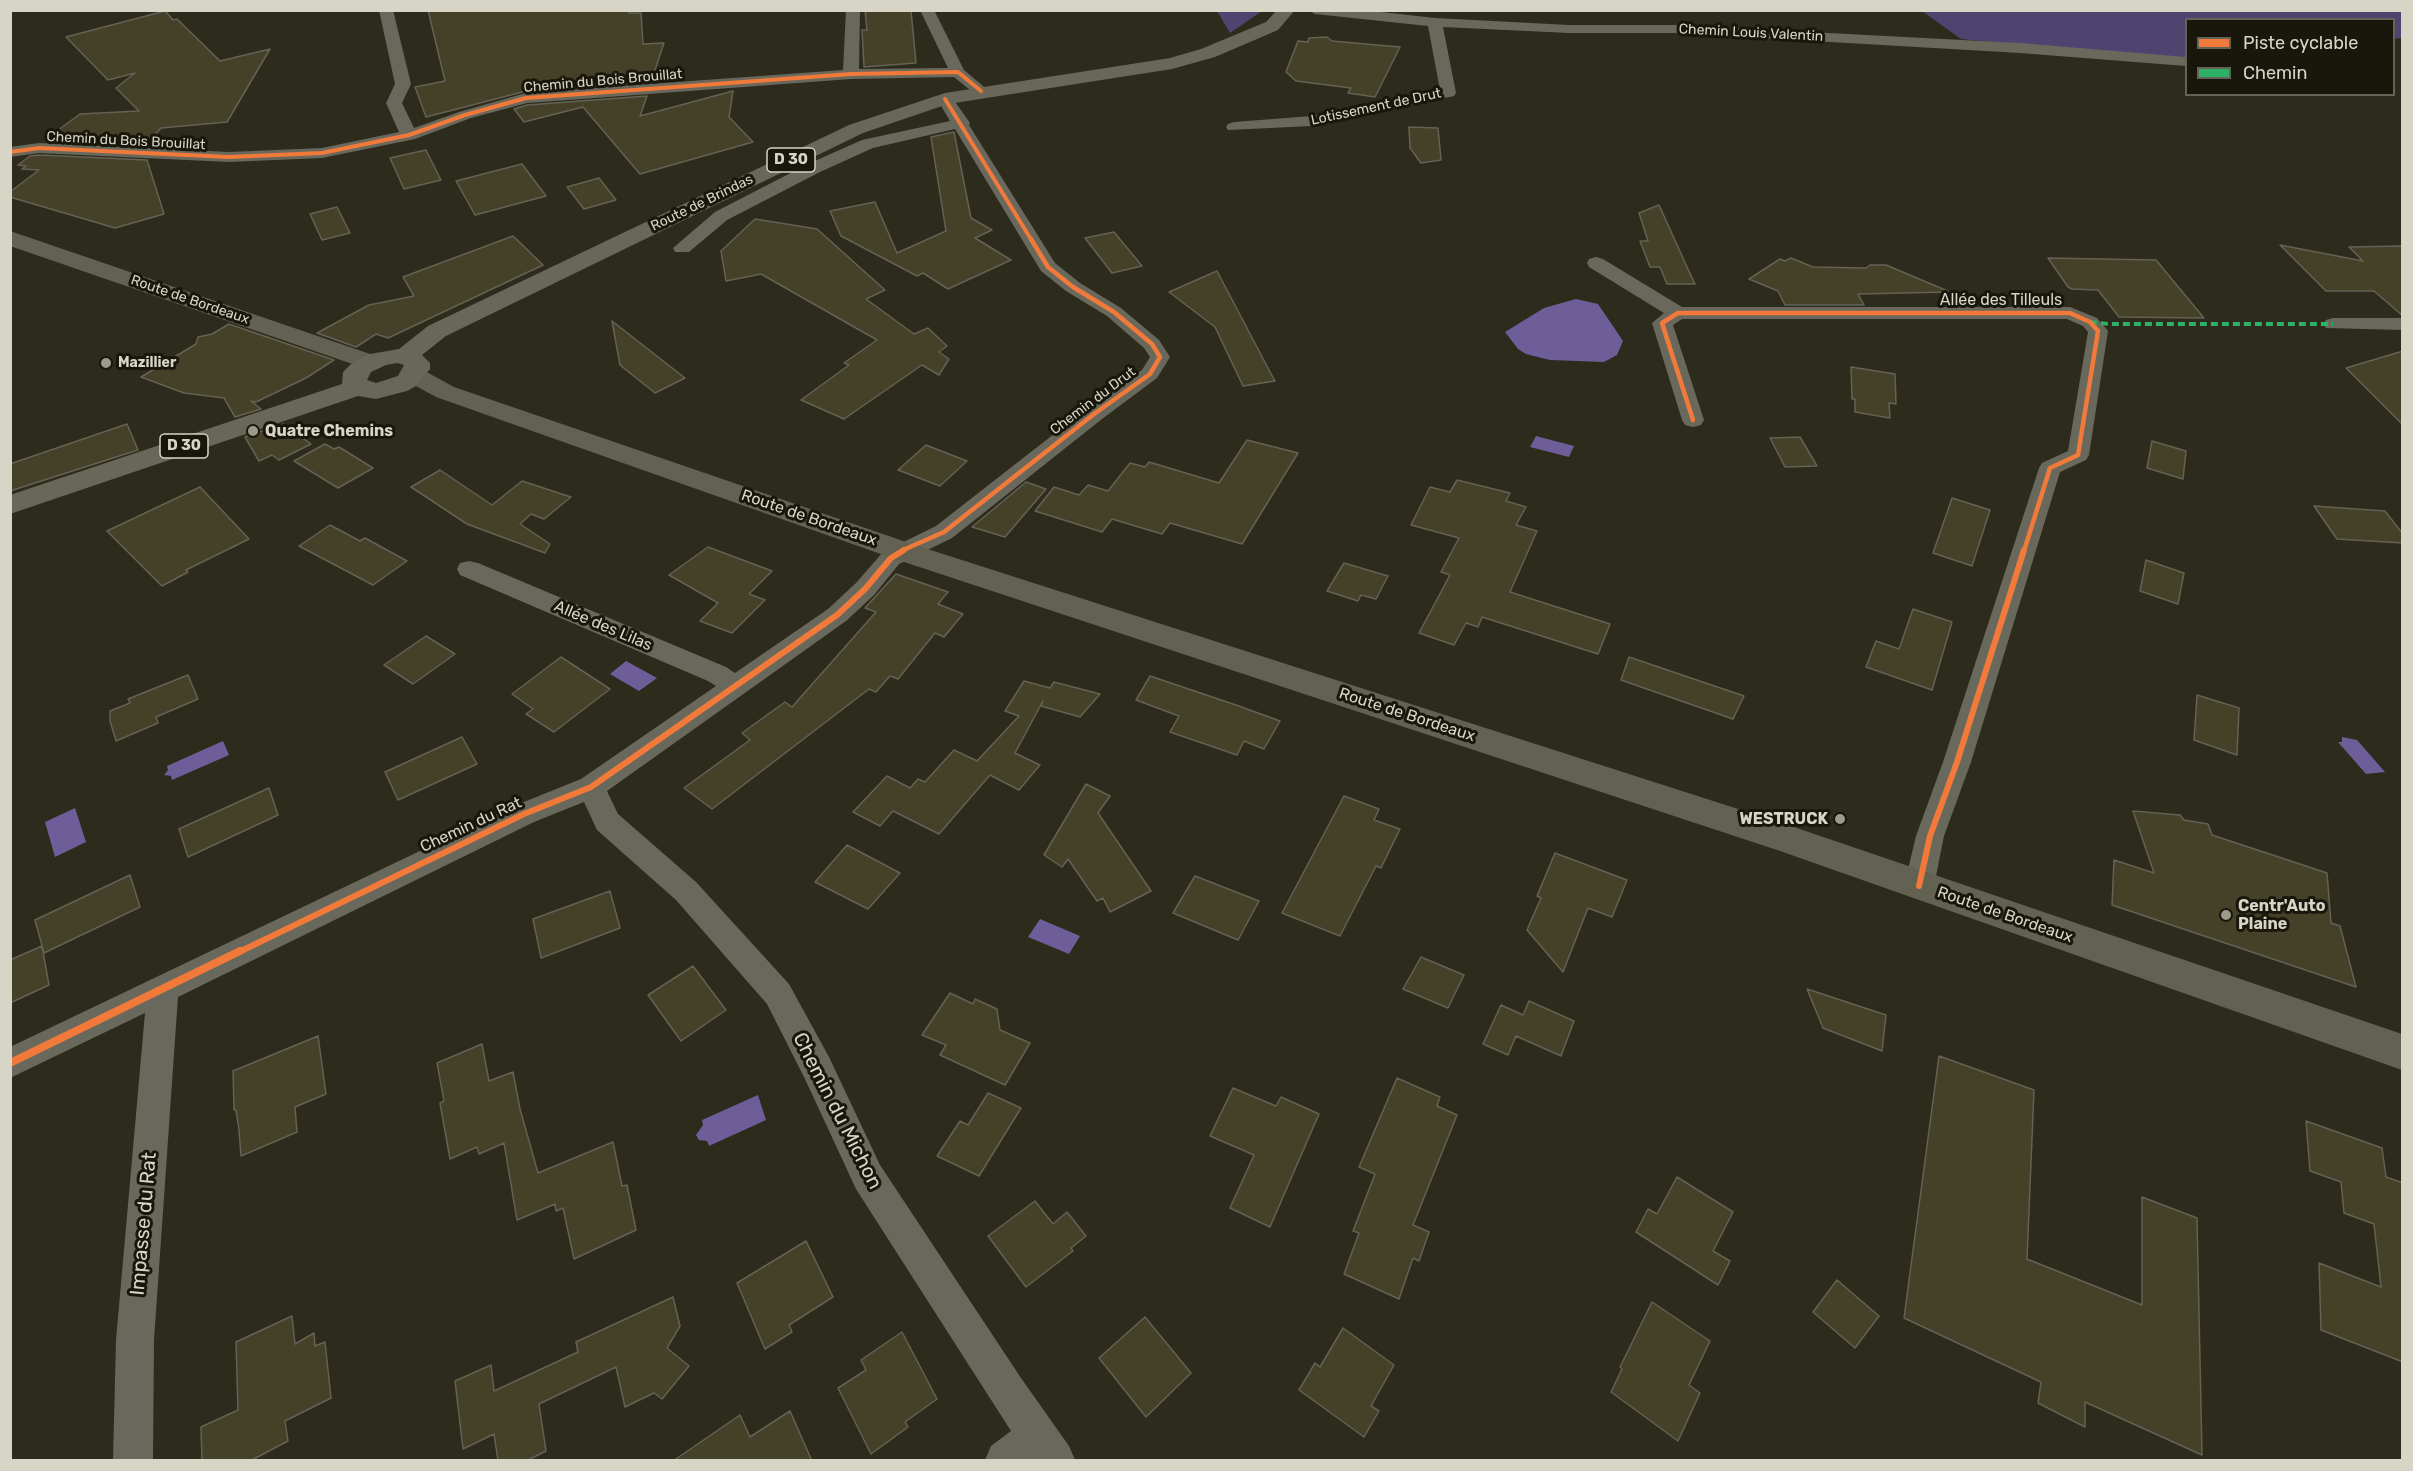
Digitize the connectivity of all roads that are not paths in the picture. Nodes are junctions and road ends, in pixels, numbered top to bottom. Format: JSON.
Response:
{"nodes":[{"id":1,"x":386,"y":10,"type":"edge"},
{"id":2,"x":853,"y":10,"type":"edge"},
{"id":3,"x":927,"y":10,"type":"edge"},
{"id":4,"x":1287,"y":10,"type":"edge"},
{"id":5,"x":1315,"y":10,"type":"edge"},
{"id":6,"x":1435,"y":22,"type":"junction"},
{"id":7,"x":2185,"y":62,"type":"edge"},
{"id":8,"x":958,"y":72,"type":"junction"},
{"id":9,"x":851,"y":74,"type":"junction"},
{"id":10,"x":981,"y":91,"type":"junction"},
{"id":11,"x":945,"y":99,"type":"junction"},
{"id":12,"x":962,"y":123,"type":"junction"},
{"id":13,"x":1234,"y":127,"type":"dead end"},
{"id":14,"x":410,"y":135,"type":"junction"},
{"id":15,"x":10,"y":152,"type":"edge"},
{"id":16,"x":10,"y":238,"type":"edge"},
{"id":17,"x":682,"y":248,"type":"dead end"},
{"id":18,"x":1596,"y":263,"type":"dead end"},
{"id":19,"x":1678,"y":313,"type":"junction"},
{"id":20,"x":2333,"y":324,"type":"dead end"},
{"id":21,"x":2403,"y":324,"type":"edge"},
{"id":22,"x":370,"y":362,"type":"junction"},
{"id":23,"x":409,"y":366,"type":"junction"},
{"id":24,"x":358,"y":387,"type":"junction"},
{"id":25,"x":1693,"y":420,"type":"dead end"},
{"id":26,"x":10,"y":505,"type":"edge"},
{"id":27,"x":903,"y":551,"type":"junction"},
{"id":28,"x":469,"y":569,"type":"dead end"},
{"id":29,"x":735,"y":687,"type":"junction"},
{"id":30,"x":591,"y":787,"type":"junction"},
{"id":31,"x":1919,"y":886,"type":"junction"},
{"id":32,"x":163,"y":988,"type":"junction"},
{"id":33,"x":2403,"y":1052,"type":"edge"},
{"id":34,"x":10,"y":1063,"type":"edge"},
{"id":35,"x":1047,"y":1448,"type":"edge"},
{"id":36,"x":133,"y":1461,"type":"edge"},
{"id":37,"x":1005,"y":1461,"type":"edge"}],
"edges":[{"from":1,"to":14,"type":"street"},
{"from":2,"to":9,"type":"street"},
{"from":3,"to":8,"type":"street"},
{"from":4,"to":10,"type":"main road","name":"Route de Brindas","number":"D 30"},
{"from":5,"to":6,"type":"street","name":"Chemin Louis Valentin"},
{"from":6,"to":7,"type":"street","name":"Chemin Louis Valentin"},
{"from":6,"to":13,"type":"street","name":"Lotissement de Drut"},
{"from":8,"to":9,"type":"street","name":"Chemin du Bois Brouillat"},
{"from":8,"to":10,"type":"street"},
{"from":9,"to":14,"type":"street","name":"Chemin du Bois Brouillat"},
{"from":10,"to":11,"type":"main road","name":"Route de Brindas","number":"D 30"},
{"from":11,"to":12,"type":"street","name":"Chemin du Drut"},
{"from":11,"to":23,"type":"main road","name":"Route de Brindas","number":"D 30"},
{"from":12,"to":17,"type":"street"},
{"from":12,"to":27,"type":"street","name":"Chemin du Drut"},
{"from":14,"to":15,"type":"street","name":"Chemin du Bois Brouillat"},
{"from":16,"to":22,"type":"main road","name":"Route de Bordeaux"},
{"from":18,"to":19,"type":"street"},
{"from":19,"to":25,"type":"street"},
{"from":19,"to":31,"type":"street","name":"Allée des Tilleuls"},
{"from":20,"to":21,"type":"street"},
{"from":22,"to":23,"type":"main road"},
{"from":22,"to":24,"type":"main road"},
{"from":23,"to":24,"type":"main road","name":"Route de Brindas"},
{"from":23,"to":27,"type":"main road","name":"Route de Bordeaux"},
{"from":24,"to":26,"type":"main road","number":"D 30"},
{"from":27,"to":29,"type":"street","name":"Chemin du Rat"},
{"from":27,"to":31,"type":"main road","name":"Route de Bordeaux"},
{"from":28,"to":29,"type":"street","name":"Allée des Lilas"},
{"from":29,"to":30,"type":"street","name":"Chemin du Rat"},
{"from":30,"to":32,"type":"street","name":"Chemin du Rat"},
{"from":30,"to":35,"type":"street","name":"Chemin du Michon"},
{"from":31,"to":33,"type":"main road","name":"Route de Bordeaux"},
{"from":32,"to":34,"type":"street","name":"Chemin du Rat"},
{"from":32,"to":36,"type":"street","name":"Impasse du Rat"},
{"from":35,"to":37,"type":"street"}]}
